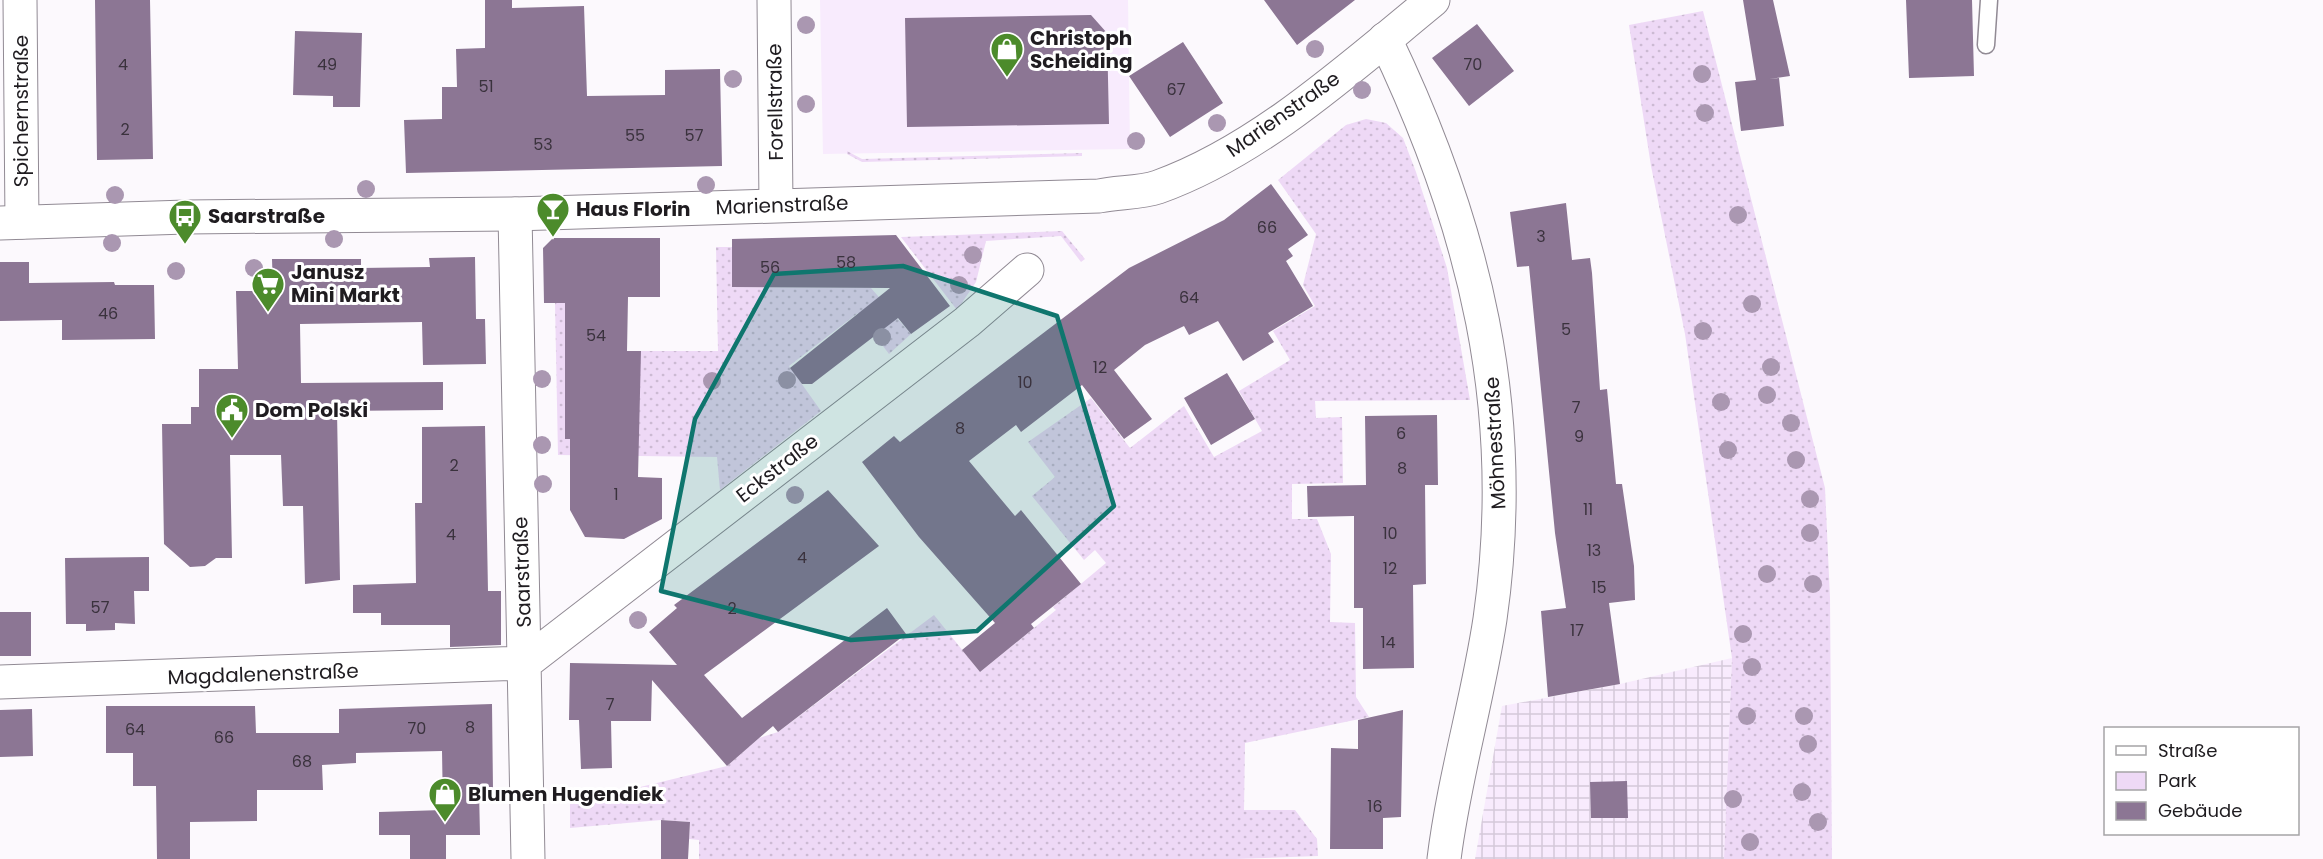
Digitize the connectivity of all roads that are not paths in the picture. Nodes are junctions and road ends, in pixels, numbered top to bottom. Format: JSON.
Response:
{"nodes":[{"id":1,"x":20,"y":0,"type":"edge"},
{"id":2,"x":774,"y":0,"type":"edge"},
{"id":3,"x":1433,"y":0,"type":"edge"},
{"id":4,"x":1989,"y":0,"type":"edge"},
{"id":5,"x":1385,"y":39,"type":"junction"},
{"id":6,"x":1986,"y":45,"type":"dead end"},
{"id":7,"x":776,"y":205,"type":"junction"},
{"id":8,"x":515,"y":214,"type":"junction"},
{"id":9,"x":11,"y":222,"type":"edge"},
{"id":10,"x":1027,"y":270,"type":"dead end"},
{"id":11,"x":525,"y":663,"type":"junction"},
{"id":12,"x":0,"y":682,"type":"edge"},
{"id":13,"x":528,"y":859,"type":"edge"},
{"id":14,"x":1444,"y":859,"type":"edge"}],
"edges":[{"from":1,"to":9,"type":"street","name":"Spichernstraße"},
{"from":2,"to":7,"type":"street","name":"Forellstraße"},
{"from":3,"to":5,"type":"street","name":"Marienstraße"},
{"from":4,"to":6,"type":"lane"},
{"from":5,"to":7,"type":"street","name":"Marienstraße"},
{"from":5,"to":14,"type":"street","name":"Möhnestraße"},
{"from":7,"to":8,"type":"street","name":"Marienstraße"},
{"from":8,"to":9,"type":"street","name":"Marienstraße"},
{"from":8,"to":11,"type":"street","name":"Saarstraße"},
{"from":10,"to":11,"type":"street","name":"Eckstraße"},
{"from":11,"to":12,"type":"street","name":"Magdalenenstraße"},
{"from":11,"to":13,"type":"street","name":"Saarstraße"}]}
